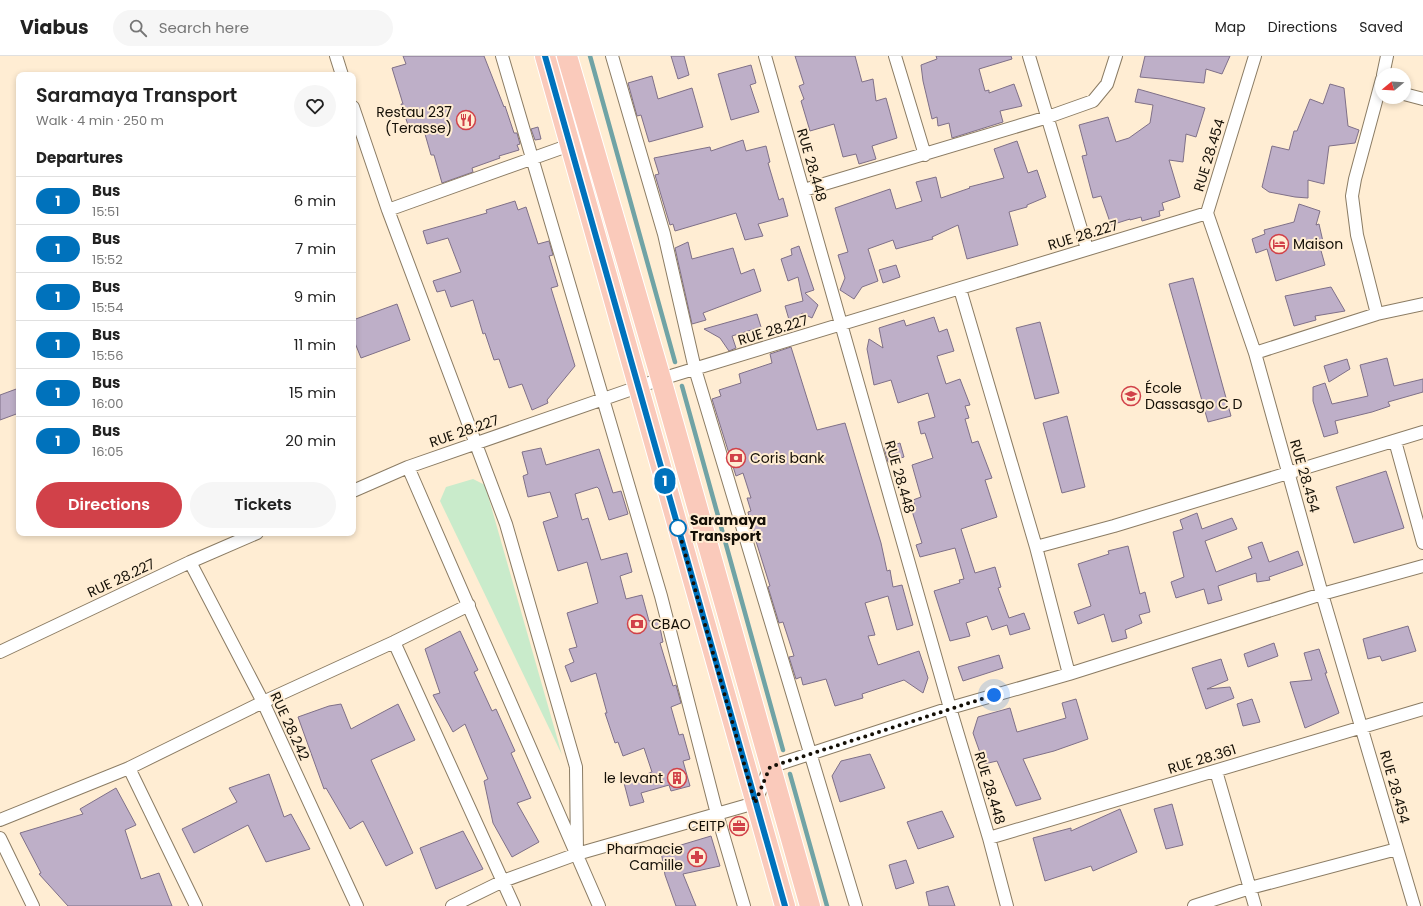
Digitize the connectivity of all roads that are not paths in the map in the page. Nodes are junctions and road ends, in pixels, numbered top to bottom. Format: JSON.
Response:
{"nodes":[{"id":1,"x":336,"y":56,"type":"edge"},
{"id":2,"x":502,"y":56,"type":"edge"},
{"id":3,"x":545,"y":56,"type":"edge"},
{"id":4,"x":567,"y":56,"type":"edge"},
{"id":5,"x":612,"y":56,"type":"edge"},
{"id":6,"x":765,"y":56,"type":"edge"},
{"id":7,"x":896,"y":56,"type":"edge"},
{"id":8,"x":1030,"y":56,"type":"edge"},
{"id":9,"x":1116,"y":56,"type":"edge"},
{"id":10,"x":1254,"y":56,"type":"edge"},
{"id":11,"x":1387,"y":56,"type":"edge"},
{"id":12,"x":1385,"y":68,"type":"edge"},
{"id":13,"x":341,"y":72,"type":"edge"},
{"id":14,"x":1411,"y":96,"type":"edge"},
{"id":15,"x":1423,"y":99,"type":"edge"},
{"id":16,"x":1376,"y":104,"type":"edge"},
{"id":17,"x":356,"y":115,"type":"edge"},
{"id":18,"x":1048,"y":117,"type":"junction"},
{"id":19,"x":591,"y":140,"type":"junction"},
{"id":20,"x":570,"y":145,"type":"junction"},
{"id":21,"x":925,"y":155,"type":"junction"},
{"id":22,"x":532,"y":159,"type":"junction"},
{"id":23,"x":804,"y":190,"type":"junction"},
{"id":24,"x":388,"y":210,"type":"junction"},
{"id":25,"x":1207,"y":213,"type":"junction"},
{"id":26,"x":1087,"y":249,"type":"junction"},
{"id":27,"x":960,"y":289,"type":"junction"},
{"id":28,"x":1423,"y":304,"type":"edge"},
{"id":29,"x":1377,"y":314,"type":"junction"},
{"id":30,"x":842,"y":325,"type":"junction"},
{"id":31,"x":1255,"y":353,"type":"junction"},
{"id":32,"x":695,"y":369,"type":"junction"},
{"id":33,"x":661,"y":379,"type":"junction"},
{"id":34,"x":638,"y":387,"type":"junction"},
{"id":35,"x":604,"y":398,"type":"junction"},
{"id":36,"x":1423,"y":432,"type":"edge"},
{"id":37,"x":1394,"y":441,"type":"junction"},
{"id":38,"x":476,"y":442,"type":"junction"},
{"id":39,"x":408,"y":467,"type":"junction"},
{"id":40,"x":1289,"y":473,"type":"junction"},
{"id":41,"x":356,"y":490,"type":"edge"},
{"id":42,"x":250,"y":536,"type":"edge"},
{"id":43,"x":1423,"y":543,"type":"edge"},
{"id":44,"x":1036,"y":547,"type":"junction"},
{"id":45,"x":190,"y":562,"type":"junction"},
{"id":46,"x":1423,"y":566,"type":"edge"},
{"id":47,"x":1322,"y":594,"type":"junction"},
{"id":48,"x":470,"y":605,"type":"junction"},
{"id":49,"x":394,"y":642,"type":"junction"},
{"id":50,"x":0,"y":652,"type":"edge"},
{"id":51,"x":1068,"y":674,"type":"junction"},
{"id":52,"x":263,"y":702,"type":"junction"},
{"id":53,"x":950,"y":708,"type":"junction"},
{"id":54,"x":1423,"y":708,"type":"edge"},
{"id":55,"x":1362,"y":726,"type":"junction"},
{"id":56,"x":810,"y":754,"type":"junction"},
{"id":57,"x":770,"y":767,"type":"junction"},
{"id":58,"x":129,"y":768,"type":"junction"},
{"id":59,"x":1216,"y":771,"type":"junction"},
{"id":60,"x":755,"y":803,"type":"junction"},
{"id":61,"x":717,"y":814,"type":"junction"},
{"id":62,"x":0,"y":820,"type":"edge"},
{"id":63,"x":0,"y":838,"type":"edge"},
{"id":64,"x":989,"y":838,"type":"junction"},
{"id":65,"x":1397,"y":849,"type":"junction"},
{"id":66,"x":577,"y":854,"type":"junction"},
{"id":67,"x":504,"y":881,"type":"junction"},
{"id":68,"x":1250,"y":888,"type":"junction"},
{"id":69,"x":33,"y":906,"type":"edge"},
{"id":70,"x":196,"y":906,"type":"edge"},
{"id":71,"x":356,"y":906,"type":"edge"},
{"id":72,"x":452,"y":906,"type":"edge"},
{"id":73,"x":514,"y":906,"type":"edge"},
{"id":74,"x":599,"y":906,"type":"edge"},
{"id":75,"x":744,"y":906,"type":"edge"},
{"id":76,"x":784,"y":906,"type":"edge"},
{"id":77,"x":810,"y":906,"type":"edge"},
{"id":78,"x":856,"y":906,"type":"edge"},
{"id":79,"x":1007,"y":906,"type":"edge"},
{"id":80,"x":1194,"y":906,"type":"edge"},
{"id":81,"x":1255,"y":906,"type":"edge"},
{"id":82,"x":1414,"y":906,"type":"edge"}],
"edges":[{"from":1,"to":13,"type":"street"},
{"from":2,"to":22,"type":"street"},
{"from":3,"to":20,"type":"main road"},
{"from":4,"to":19,"type":"main road"},
{"from":5,"to":32,"type":"street"},
{"from":6,"to":23,"type":"street","name":"RUE 28.448"},
{"from":7,"to":21,"type":"street"},
{"from":8,"to":18,"type":"street"},
{"from":9,"to":18,"type":"street"},
{"from":10,"to":25,"type":"street","name":"RUE 28.454"},
{"from":11,"to":12,"type":"street"},
{"from":14,"to":15,"type":"street"},
{"from":16,"to":29,"type":"street"},
{"from":17,"to":24,"type":"street"},
{"from":18,"to":21,"type":"street"},
{"from":18,"to":26,"type":"street"},
{"from":19,"to":20,"type":"street"},
{"from":19,"to":33,"type":"main road"},
{"from":20,"to":22,"type":"street"},
{"from":20,"to":34,"type":"main road"},
{"from":21,"to":23,"type":"street"},
{"from":22,"to":24,"type":"street"},
{"from":22,"to":35,"type":"street"},
{"from":23,"to":30,"type":"street","name":"RUE 28.448"},
{"from":24,"to":38,"type":"street"},
{"from":25,"to":26,"type":"street","name":"RUE 28.227"},
{"from":25,"to":31,"type":"street","name":"RUE 28.454"},
{"from":26,"to":27,"type":"street","name":"RUE 28.227"},
{"from":27,"to":30,"type":"street","name":"RUE 28.227"},
{"from":27,"to":44,"type":"street"},
{"from":28,"to":29,"type":"street"},
{"from":29,"to":31,"type":"street"},
{"from":30,"to":32,"type":"street","name":"RUE 28.227"},
{"from":30,"to":53,"type":"street","name":"RUE 28.448"},
{"from":31,"to":40,"type":"street","name":"RUE 28.454"},
{"from":32,"to":33,"type":"street","name":"RUE 28.227"},
{"from":32,"to":56,"type":"street"},
{"from":33,"to":34,"type":"street","name":"RUE 28.227"},
{"from":33,"to":57,"type":"main road"},
{"from":34,"to":35,"type":"street","name":"RUE 28.227"},
{"from":34,"to":60,"type":"main road"},
{"from":35,"to":38,"type":"street","name":"RUE 28.227"},
{"from":35,"to":61,"type":"street"},
{"from":36,"to":37,"type":"street"},
{"from":37,"to":40,"type":"street"},
{"from":37,"to":43,"type":"street"},
{"from":38,"to":39,"type":"street","name":"RUE 28.227"},
{"from":38,"to":66,"type":"street"},
{"from":39,"to":41,"type":"street","name":"RUE 28.227"},
{"from":39,"to":48,"type":"street"},
{"from":40,"to":44,"type":"street"},
{"from":40,"to":47,"type":"street","name":"RUE 28.454"},
{"from":42,"to":45,"type":"street","name":"RUE 28.227"},
{"from":44,"to":51,"type":"street"},
{"from":45,"to":50,"type":"street","name":"RUE 28.227"},
{"from":45,"to":52,"type":"street","name":"RUE 28.242"},
{"from":46,"to":47,"type":"street"},
{"from":47,"to":51,"type":"street"},
{"from":47,"to":55,"type":"street","name":"RUE 28.454"},
{"from":48,"to":49,"type":"street"},
{"from":48,"to":66,"type":"street"},
{"from":49,"to":52,"type":"street"},
{"from":49,"to":67,"type":"street"},
{"from":51,"to":53,"type":"street"},
{"from":52,"to":58,"type":"street"},
{"from":52,"to":71,"type":"street","name":"RUE 28.242"},
{"from":53,"to":56,"type":"street"},
{"from":53,"to":64,"type":"street","name":"RUE 28.448"},
{"from":54,"to":55,"type":"street","name":"RUE 28.361"},
{"from":55,"to":59,"type":"street","name":"RUE 28.361"},
{"from":55,"to":65,"type":"street","name":"RUE 28.454"},
{"from":56,"to":57,"type":"street"},
{"from":56,"to":78,"type":"street"},
{"from":57,"to":60,"type":"street"},
{"from":57,"to":77,"type":"main road"},
{"from":58,"to":62,"type":"street"},
{"from":58,"to":70,"type":"street"},
{"from":59,"to":64,"type":"street","name":"RUE 28.361"},
{"from":59,"to":68,"type":"street"},
{"from":60,"to":61,"type":"street"},
{"from":60,"to":76,"type":"main road"},
{"from":61,"to":66,"type":"street"},
{"from":61,"to":75,"type":"street"},
{"from":63,"to":69,"type":"street"},
{"from":64,"to":79,"type":"street","name":"RUE 28.448"},
{"from":65,"to":68,"type":"street"},
{"from":65,"to":82,"type":"street","name":"RUE 28.454"},
{"from":66,"to":67,"type":"street"},
{"from":66,"to":74,"type":"street"},
{"from":67,"to":72,"type":"street"},
{"from":67,"to":73,"type":"street"},
{"from":68,"to":80,"type":"street"},
{"from":68,"to":81,"type":"street"}]}
